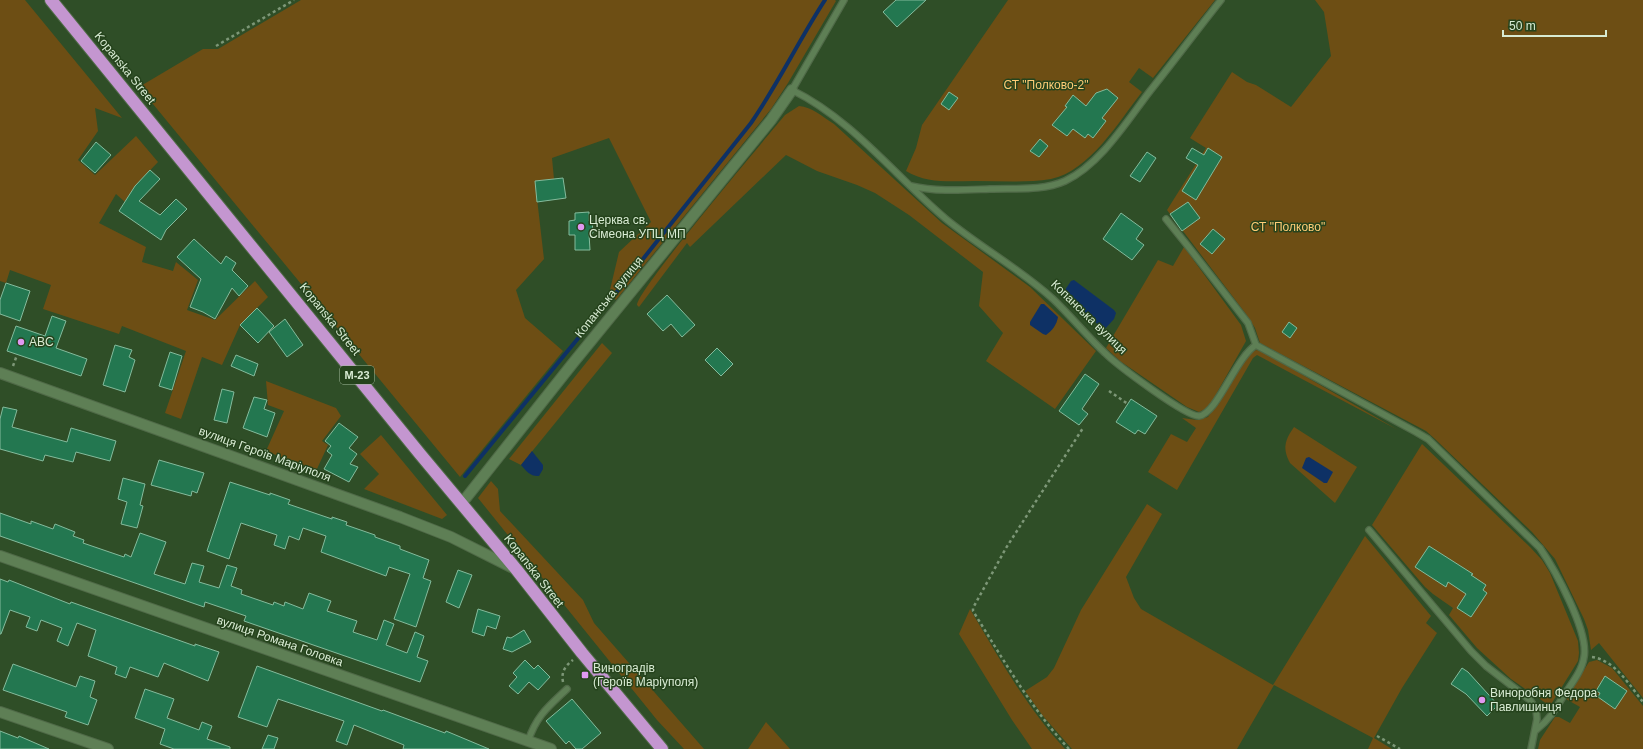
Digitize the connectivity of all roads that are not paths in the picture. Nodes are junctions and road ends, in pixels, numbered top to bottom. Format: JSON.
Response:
{"nodes":[{"id":1,"x":843,"y":0,"type":"edge"},
{"id":2,"x":1221,"y":0,"type":"edge"},
{"id":3,"x":55,"y":2,"type":"edge"},
{"id":4,"x":792,"y":90,"type":"junction"},
{"id":5,"x":911,"y":186,"type":"junction"},
{"id":6,"x":1166,"y":219,"type":"dead end"},
{"id":7,"x":1256,"y":345,"type":"junction"},
{"id":8,"x":0,"y":373,"type":"edge"},
{"id":9,"x":462,"y":503,"type":"junction"},
{"id":10,"x":1369,"y":530,"type":"dead end"},
{"id":11,"x":0,"y":556,"type":"edge"},
{"id":12,"x":516,"y":569,"type":"junction"},
{"id":13,"x":567,"y":689,"type":"road end"},
{"id":14,"x":0,"y":712,"type":"edge"},
{"id":15,"x":1536,"y":730,"type":"junction"},
{"id":16,"x":528,"y":741,"type":"junction"},
{"id":17,"x":108,"y":749,"type":"edge"},
{"id":18,"x":551,"y":749,"type":"edge"},
{"id":19,"x":662,"y":749,"type":"edge"},
{"id":20,"x":1531,"y":749,"type":"edge"}],
"edges":[{"from":1,"to":4,"type":"lane","name":"Копанська вулиця"},
{"from":2,"to":5,"type":"lane"},
{"from":3,"to":9,"type":"highway","name":"Kopanska Street","number":"М-23"},
{"from":4,"to":5,"type":"lane","name":"Копанська вулиця"},
{"from":4,"to":9,"type":"street","name":"Копанська вулиця"},
{"from":5,"to":7,"type":"lane","name":"Копанська вулиця"},
{"from":6,"to":7,"type":"lane"},
{"from":7,"to":15,"type":"lane"},
{"from":8,"to":12,"type":"street","name":"вулиця Героїв Маріуполя"},
{"from":9,"to":12,"type":"highway","name":"Kopanska Street","number":"М-23"},
{"from":10,"to":15,"type":"lane"},
{"from":11,"to":16,"type":"street","name":"вулиця Романа Головка"},
{"from":12,"to":19,"type":"highway","name":"Kopanska Street","number":"М-23"},
{"from":13,"to":16,"type":"lane"},
{"from":14,"to":17,"type":"street"},
{"from":15,"to":20,"type":"lane"},
{"from":16,"to":18,"type":"street","name":"вулиця Романа Головка"}]}
